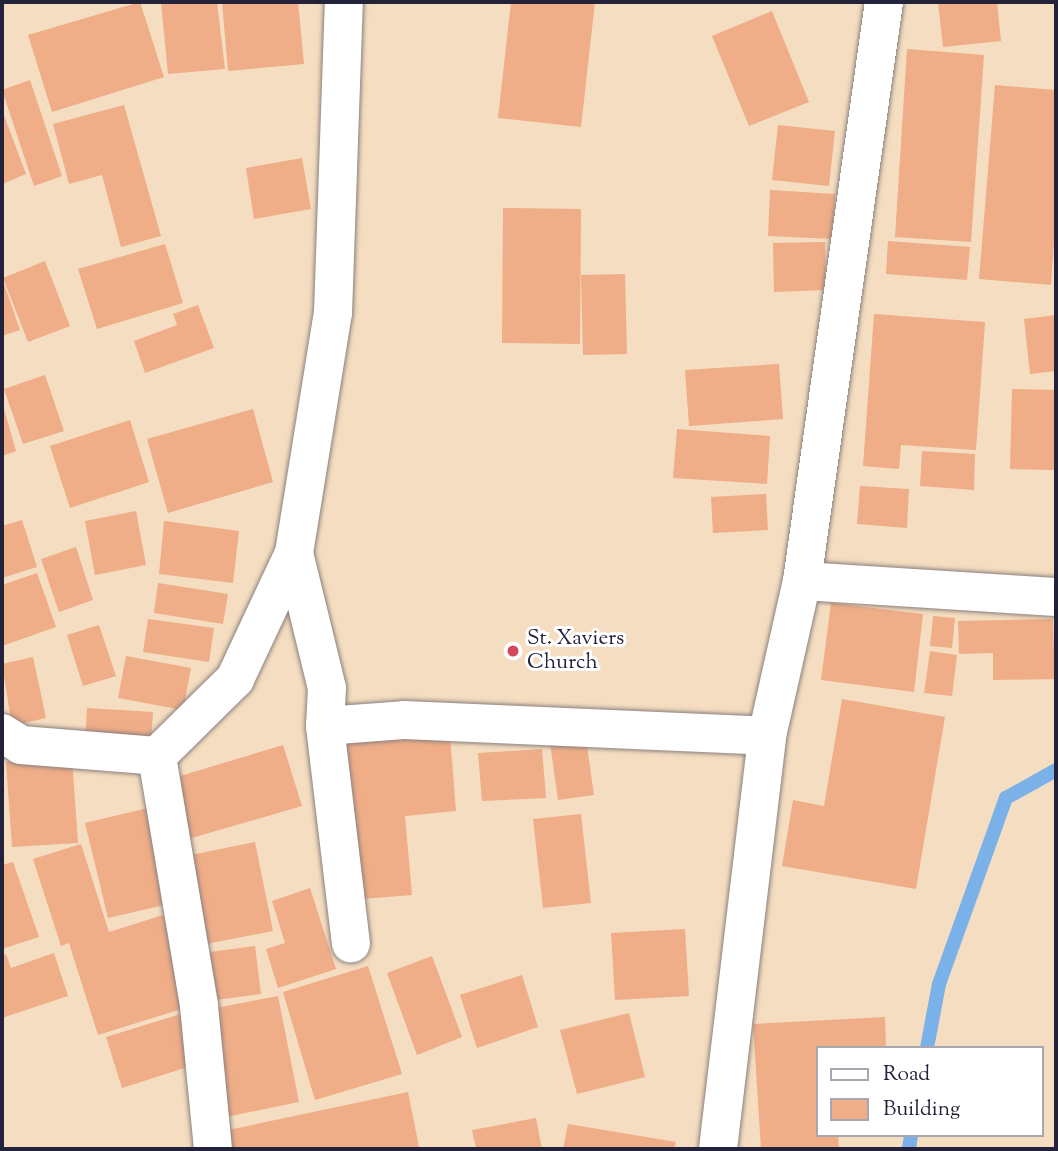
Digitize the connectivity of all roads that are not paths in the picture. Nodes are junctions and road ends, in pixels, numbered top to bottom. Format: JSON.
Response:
{"nodes":[{"id":1,"x":344,"y":2,"type":"edge"},
{"id":2,"x":884,"y":2,"type":"edge"},
{"id":3,"x":294,"y":553,"type":"junction"},
{"id":4,"x":802,"y":580,"type":"junction"},
{"id":5,"x":1056,"y":597,"type":"edge"},
{"id":6,"x":325,"y":726,"type":"junction"},
{"id":7,"x":2,"y":733,"type":"edge"},
{"id":8,"x":767,"y":736,"type":"junction"},
{"id":9,"x":158,"y":756,"type":"junction"},
{"id":10,"x":351,"y":943,"type":"dead end"},
{"id":11,"x":213,"y":1149,"type":"edge"},
{"id":12,"x":718,"y":1149,"type":"edge"}],
"edges":[{"from":1,"to":3,"type":"street"},
{"from":2,"to":4,"type":"street"},
{"from":3,"to":6,"type":"street"},
{"from":3,"to":9,"type":"street"},
{"from":4,"to":5,"type":"street"},
{"from":4,"to":8,"type":"street"},
{"from":6,"to":8,"type":"street"},
{"from":6,"to":10,"type":"street"},
{"from":7,"to":9,"type":"street"},
{"from":8,"to":12,"type":"street"},
{"from":9,"to":11,"type":"street"}]}
